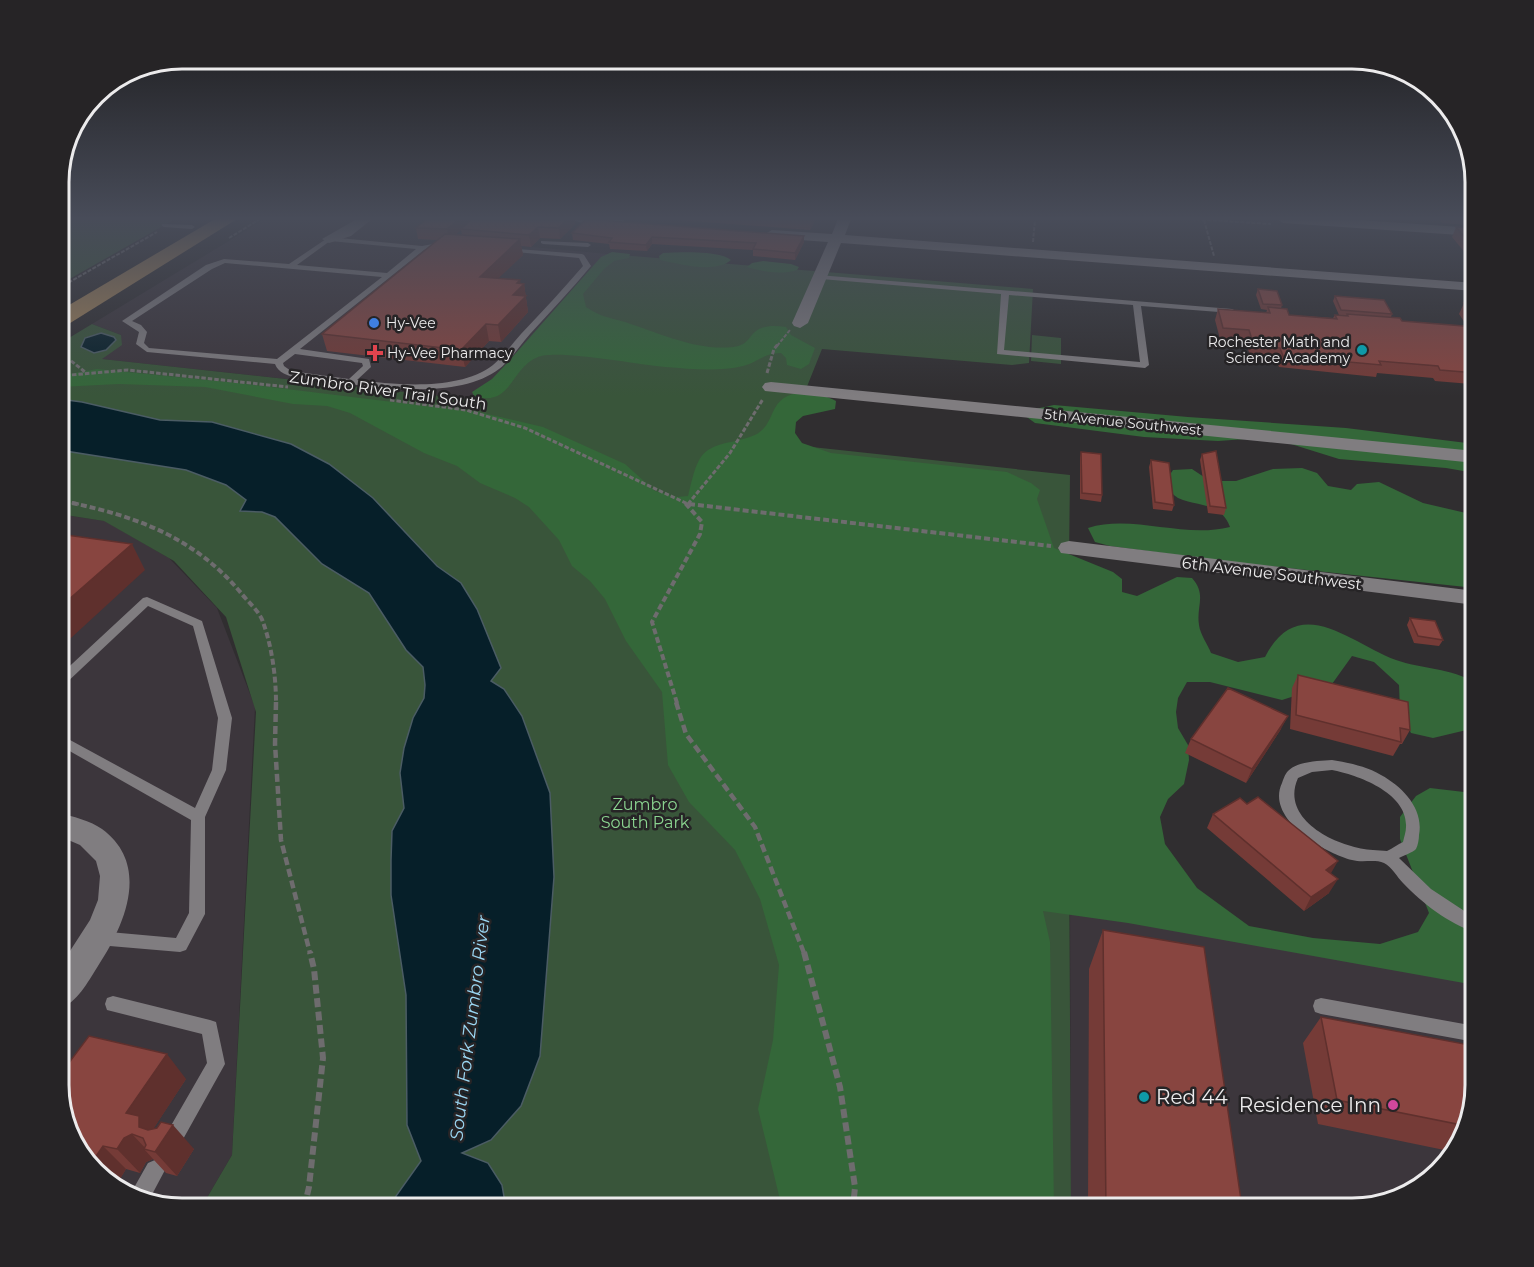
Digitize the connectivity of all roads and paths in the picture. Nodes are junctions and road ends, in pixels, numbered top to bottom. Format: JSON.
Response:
{"nodes":[{"id":1,"x":87,"y":278,"type":"edge"},
{"id":2,"x":129,"y":278,"type":"edge"},
{"id":3,"x":193,"y":278,"type":"edge"},
{"id":4,"x":384,"y":278,"type":"edge"},
{"id":5,"x":576,"y":278,"type":"edge"},
{"id":6,"x":820,"y":278,"type":"edge"},
{"id":7,"x":834,"y":278,"type":"edge"},
{"id":8,"x":1358,"y":278,"type":"edge"},
{"id":9,"x":1465,"y":286,"type":"edge"},
{"id":10,"x":69,"y":287,"type":"edge"},
{"id":11,"x":1005,"y":293,"type":"junction"},
{"id":12,"x":1137,"y":304,"type":"junction"},
{"id":13,"x":1237,"y":312,"type":"edge"},
{"id":14,"x":69,"y":314,"type":"edge"},
{"id":15,"x":800,"y":323,"type":"joint"},
{"id":16,"x":293,"y":351,"type":"junction"},
{"id":17,"x":69,"y":360,"type":"edge"},
{"id":18,"x":279,"y":362,"type":"junction"},
{"id":19,"x":85,"y":372,"type":"junction"},
{"id":20,"x":69,"y":374,"type":"edge"},
{"id":21,"x":352,"y":380,"type":"junction"},
{"id":22,"x":771,"y":387,"type":"junction"},
{"id":23,"x":298,"y":388,"type":"dead end"},
{"id":24,"x":390,"y":400,"type":"dead end"},
{"id":25,"x":1465,"y":457,"type":"edge"},
{"id":26,"x":69,"y":502,"type":"edge"},
{"id":27,"x":688,"y":504,"type":"junction"},
{"id":28,"x":1069,"y":548,"type":"joint"},
{"id":29,"x":1465,"y":597,"type":"edge"},
{"id":30,"x":69,"y":674,"type":"edge"},
{"id":31,"x":69,"y":745,"type":"edge"},
{"id":32,"x":198,"y":817,"type":"junction"},
{"id":33,"x":69,"y":827,"type":"edge"},
{"id":34,"x":1388,"y":857,"type":"junction"},
{"id":35,"x":1465,"y":918,"type":"edge"},
{"id":36,"x":98,"y":938,"type":"junction"},
{"id":37,"x":69,"y":980,"type":"edge"},
{"id":38,"x":112,"y":1004,"type":"dead end"},
{"id":39,"x":1321,"y":1006,"type":"dead end"},
{"id":40,"x":1465,"y":1032,"type":"edge"},
{"id":41,"x":170,"y":1143,"type":"edge"},
{"id":42,"x":155,"y":1170,"type":"edge"},
{"id":43,"x":143,"y":1191,"type":"edge"},
{"id":44,"x":306,"y":1198,"type":"edge"},
{"id":45,"x":854,"y":1198,"type":"edge"}],
"edges":[{"from":1,"to":10,"type":"main road"},
{"from":2,"to":14,"type":"main road"},
{"from":3,"to":18,"type":"lane"},
{"from":4,"to":16,"type":"lane"},
{"from":5,"to":21,"type":"lane"},
{"from":6,"to":15,"type":"street"},
{"from":7,"to":11,"type":"lane"},
{"from":8,"to":9,"type":"street"},
{"from":11,"to":12,"type":"lane"},
{"from":11,"to":12,"type":"lane"},
{"from":12,"to":13,"type":"lane"},
{"from":15,"to":22,"type":"path"},
{"from":16,"to":18,"type":"lane"},
{"from":16,"to":21,"type":"lane"},
{"from":17,"to":19,"type":"path"},
{"from":18,"to":21,"type":"lane"},
{"from":19,"to":20,"type":"path","name":"Zumbro River Trail South"},
{"from":19,"to":23,"type":"path","name":"Zumbro River Trail South"},
{"from":22,"to":25,"type":"street","name":"5th Avenue Southwest"},
{"from":22,"to":27,"type":"path"},
{"from":24,"to":27,"type":"path","name":"Zumbro River Trail South"},
{"from":26,"to":44,"type":"path"},
{"from":27,"to":28,"type":"path","name":"Zumbro River Trail South"},
{"from":27,"to":45,"type":"path"},
{"from":28,"to":29,"type":"street","name":"6th Avenue Southwest"},
{"from":30,"to":32,"type":"lane"},
{"from":31,"to":32,"type":"lane"},
{"from":32,"to":36,"type":"lane"},
{"from":33,"to":36,"type":"street"},
{"from":34,"to":34,"type":"lane"},
{"from":34,"to":35,"type":"lane"},
{"from":36,"to":37,"type":"street"},
{"from":38,"to":41,"type":"lane"},
{"from":39,"to":40,"type":"lane"},
{"from":42,"to":43,"type":"lane"}]}
